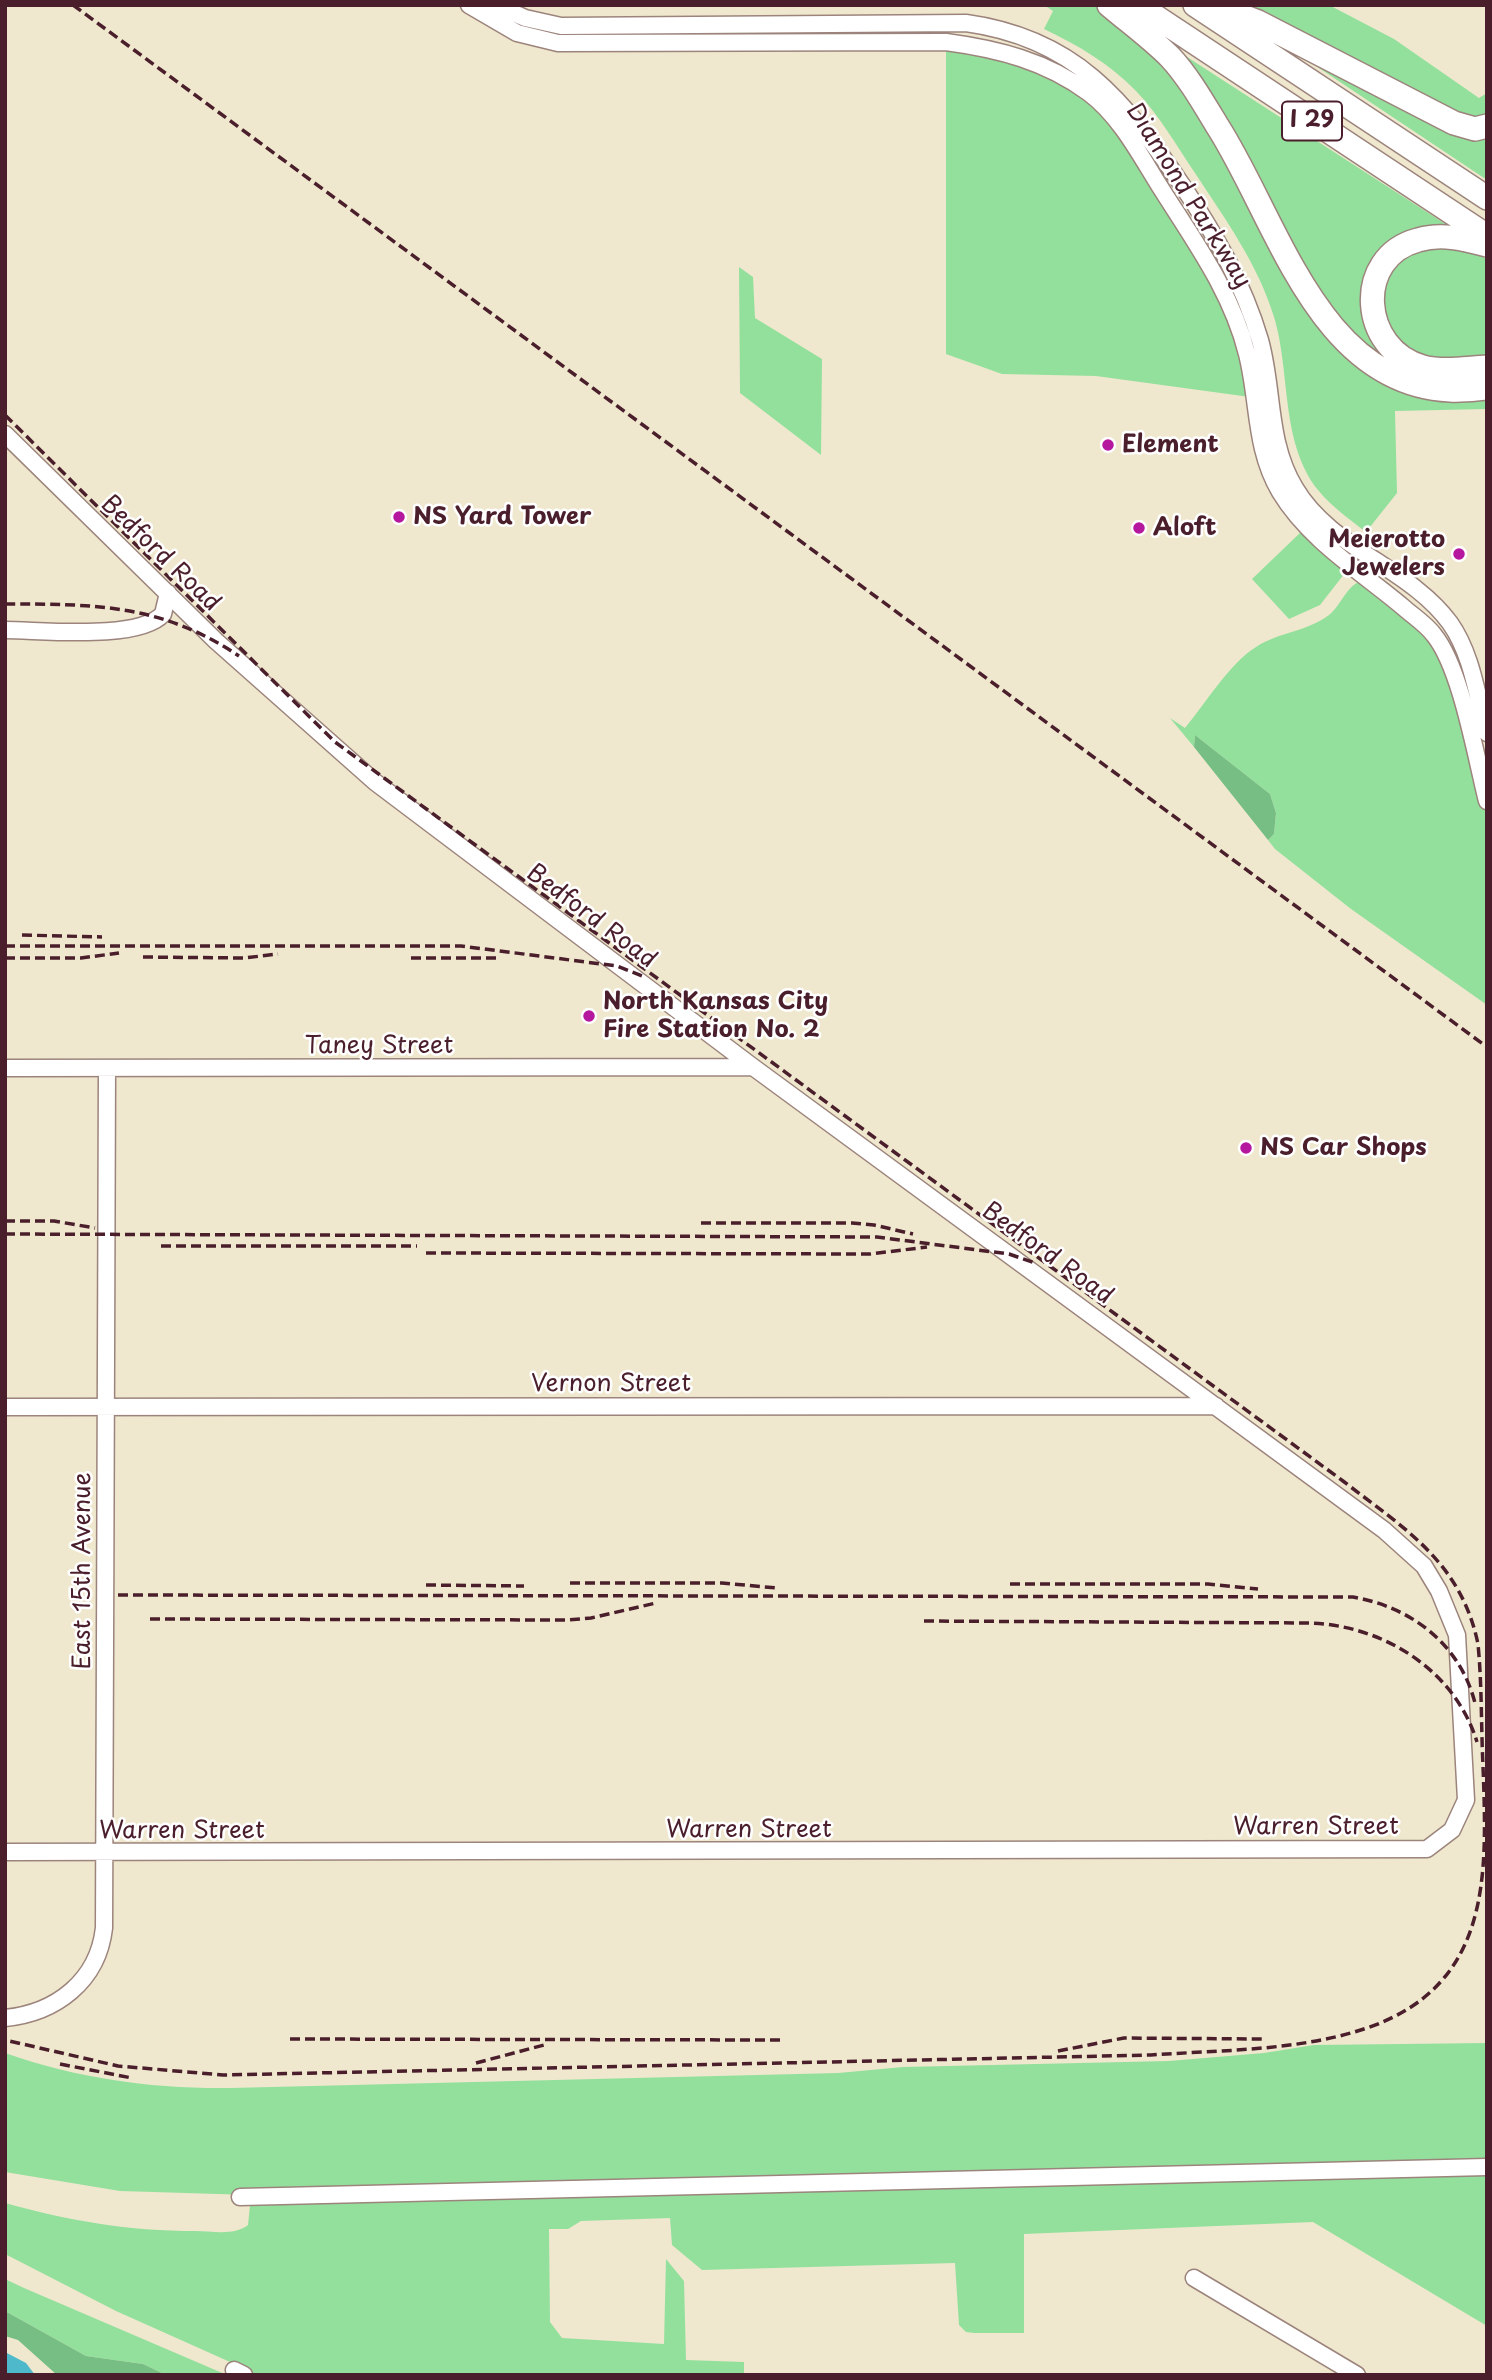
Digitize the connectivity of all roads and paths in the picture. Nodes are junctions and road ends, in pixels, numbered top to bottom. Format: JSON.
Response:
{"nodes":[{"id":1,"x":469,"y":5,"type":"edge"},
{"id":2,"x":496,"y":5,"type":"edge"},
{"id":3,"x":1109,"y":5,"type":"edge"},
{"id":4,"x":1138,"y":5,"type":"edge"},
{"id":5,"x":1195,"y":5,"type":"edge"},
{"id":6,"x":1214,"y":5,"type":"edge"},
{"id":7,"x":1487,"y":127,"type":"edge"},
{"id":8,"x":1487,"y":198,"type":"edge"},
{"id":9,"x":1487,"y":236,"type":"edge"},
{"id":10,"x":1487,"y":245,"type":"edge"},
{"id":11,"x":1487,"y":367,"type":"edge"},
{"id":12,"x":1487,"y":388,"type":"edge"},
{"id":13,"x":5,"y":434,"type":"edge"},
{"id":14,"x":168,"y":593,"type":"junction"},
{"id":15,"x":5,"y":630,"type":"edge"},
{"id":16,"x":1487,"y":733,"type":"edge"},
{"id":17,"x":1486,"y":791,"type":"edge"},
{"id":18,"x":753,"y":1067,"type":"junction"},
{"id":19,"x":5,"y":1068,"type":"edge"},
{"id":20,"x":107,"y":1069,"type":"junction"},
{"id":21,"x":1216,"y":1406,"type":"junction"},
{"id":22,"x":5,"y":1407,"type":"edge"},
{"id":23,"x":106,"y":1407,"type":"junction"},
{"id":24,"x":1466,"y":1800,"type":"joint"},
{"id":25,"x":5,"y":1853,"type":"edge"},
{"id":26,"x":104,"y":1853,"type":"junction"},
{"id":27,"x":5,"y":2018,"type":"edge"},
{"id":28,"x":1487,"y":2166,"type":"edge"},
{"id":29,"x":240,"y":2197,"type":"dead end"},
{"id":30,"x":1194,"y":2278,"type":"dead end"},
{"id":31,"x":1357,"y":2375,"type":"edge"}],
"edges":[{"from":1,"to":17,"type":"street","name":"Diamond Parkway"},
{"from":2,"to":16,"type":"street","name":"Diamond Parkway"},
{"from":3,"to":12,"type":"highway"},
{"from":4,"to":9,"type":"highway","number":"I 29"},
{"from":5,"to":8,"type":"highway","number":"I 29"},
{"from":6,"to":7,"type":"highway"},
{"from":10,"to":11,"type":"highway"},
{"from":13,"to":14,"type":"street","name":"Bedford Road"},
{"from":14,"to":15,"type":"street"},
{"from":14,"to":18,"type":"street","name":"Bedford Road"},
{"from":18,"to":20,"type":"street","name":"Taney Street"},
{"from":18,"to":21,"type":"street","name":"Bedford Road"},
{"from":19,"to":20,"type":"street","name":"Taney Street"},
{"from":20,"to":23,"type":"street","name":"East 15th Avenue"},
{"from":21,"to":23,"type":"street","name":"Vernon Street"},
{"from":21,"to":24,"type":"street","name":"Bedford Road"},
{"from":22,"to":23,"type":"street","name":"Vernon Street"},
{"from":23,"to":26,"type":"street","name":"East 15th Avenue"},
{"from":24,"to":26,"type":"street","name":"Warren Street"},
{"from":25,"to":26,"type":"street","name":"Warren Street"},
{"from":26,"to":27,"type":"street","name":"East 15th Avenue"},
{"from":28,"to":29,"type":"street"},
{"from":30,"to":31,"type":"street"}]}
